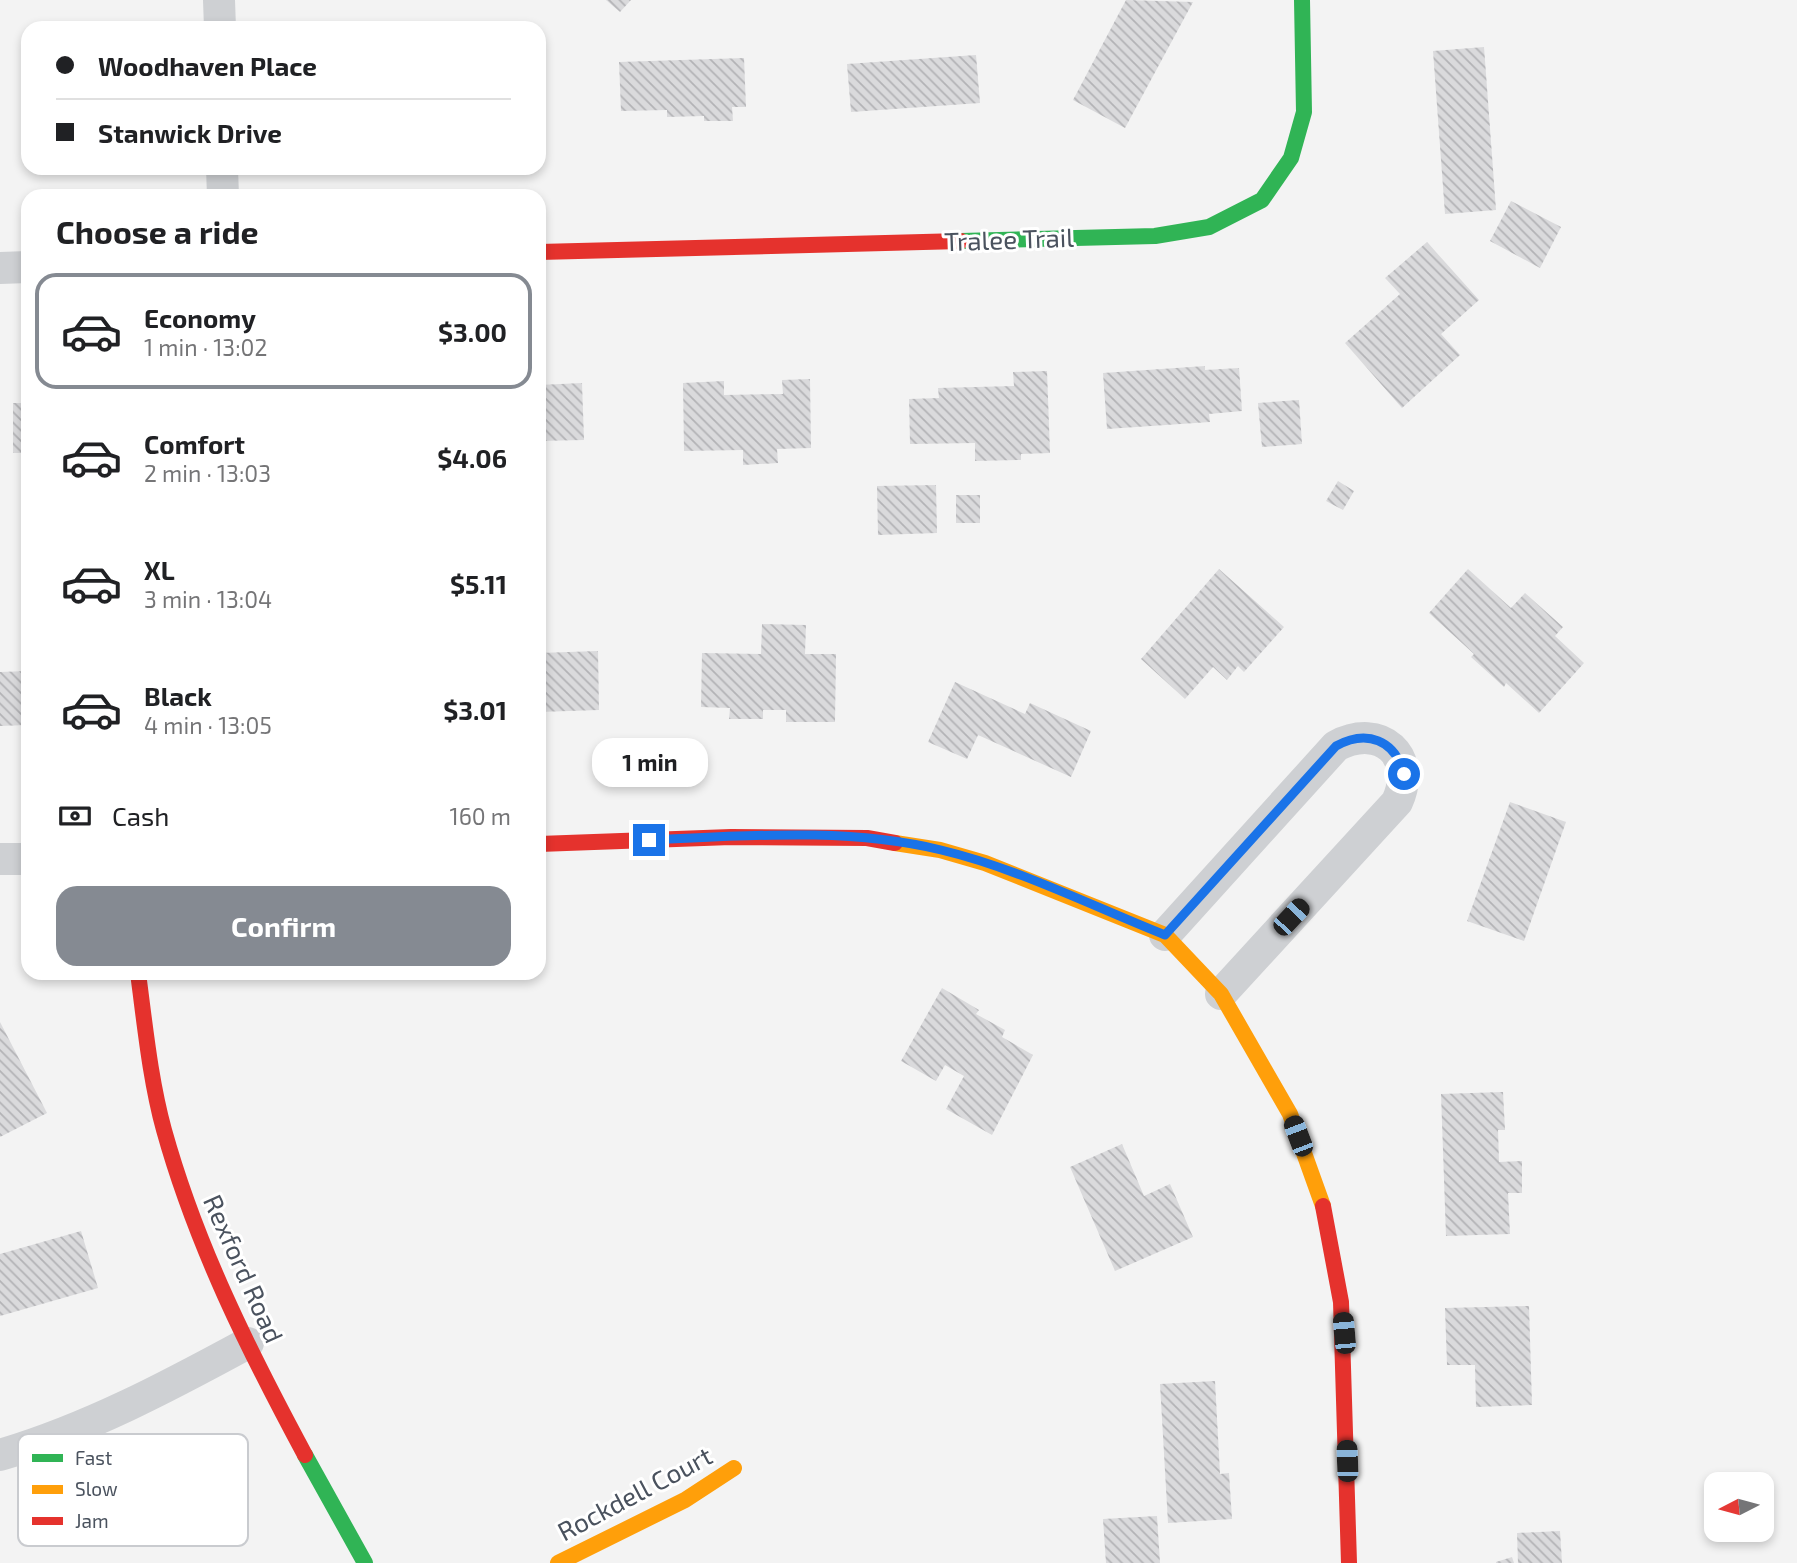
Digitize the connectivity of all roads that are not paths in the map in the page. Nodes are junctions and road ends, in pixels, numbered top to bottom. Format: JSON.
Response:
{"nodes":[{"id":1,"x":219,"y":0,"type":"edge"},
{"id":2,"x":1302,"y":0,"type":"edge"},
{"id":3,"x":220,"y":21,"type":"edge"},
{"id":4,"x":546,"y":252,"type":"edge"},
{"id":5,"x":21,"y":267,"type":"edge"},
{"id":6,"x":0,"y":268,"type":"edge"},
{"id":7,"x":546,"y":844,"type":"edge"},
{"id":8,"x":0,"y":859,"type":"edge"},
{"id":9,"x":21,"y":859,"type":"edge"},
{"id":10,"x":1165,"y":935,"type":"junction"},
{"id":11,"x":139,"y":980,"type":"edge"},
{"id":12,"x":1221,"y":994,"type":"junction"},
{"id":13,"x":248,"y":1343,"type":"junction"},
{"id":14,"x":61,"y":1434,"type":"edge"},
{"id":15,"x":18,"y":1449,"type":"edge"},
{"id":16,"x":0,"y":1455,"type":"edge"},
{"id":17,"x":734,"y":1468,"type":"dead end"},
{"id":18,"x":365,"y":1563,"type":"edge"},
{"id":19,"x":558,"y":1563,"type":"edge"},
{"id":20,"x":1349,"y":1563,"type":"edge"}],
"edges":[{"from":1,"to":3,"type":"street"},
{"from":2,"to":4,"type":"street","name":"Tralee Trail"},
{"from":5,"to":6,"type":"street"},
{"from":7,"to":10,"type":"street"},
{"from":8,"to":9,"type":"street"},
{"from":10,"to":12,"type":"street"},
{"from":10,"to":12,"type":"street"},
{"from":11,"to":13,"type":"street","name":"Rexford Road"},
{"from":12,"to":20,"type":"street"},
{"from":13,"to":14,"type":"street"},
{"from":13,"to":18,"type":"street","name":"Rexford Road"},
{"from":15,"to":16,"type":"street"},
{"from":17,"to":19,"type":"street","name":"Rockdell Court"}]}
